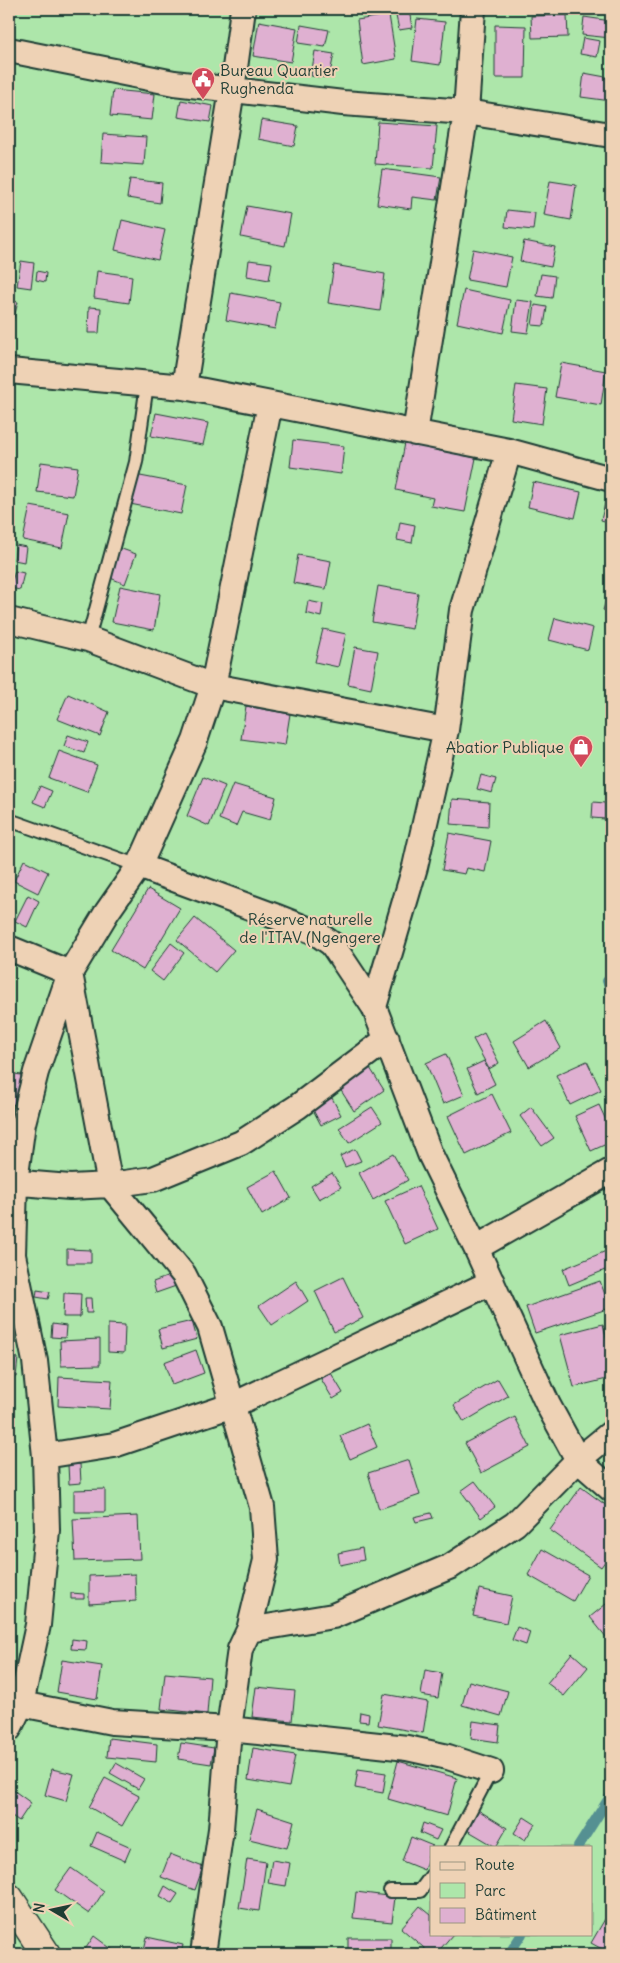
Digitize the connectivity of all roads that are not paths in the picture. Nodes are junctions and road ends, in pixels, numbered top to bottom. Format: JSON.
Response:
{"nodes":[{"id":1,"x":243,"y":9,"type":"edge"},
{"id":2,"x":473,"y":9,"type":"edge"},
{"id":3,"x":9,"y":50,"type":"edge"},
{"id":4,"x":232,"y":90,"type":"junction"},
{"id":5,"x":466,"y":112,"type":"junction"},
{"id":6,"x":611,"y":136,"type":"edge"},
{"id":7,"x":9,"y":371,"type":"edge"},
{"id":8,"x":147,"y":384,"type":"junction"},
{"id":9,"x":184,"y":387,"type":"junction"},
{"id":10,"x":270,"y":404,"type":"junction"},
{"id":11,"x":416,"y":433,"type":"junction"},
{"id":12,"x":509,"y":451,"type":"junction"},
{"id":13,"x":611,"y":479,"type":"edge"},
{"id":14,"x":9,"y":620,"type":"edge"},
{"id":15,"x":88,"y":638,"type":"junction"},
{"id":16,"x":212,"y":686,"type":"junction"},
{"id":17,"x":446,"y":730,"type":"junction"},
{"id":18,"x":9,"y":820,"type":"edge"},
{"id":19,"x":139,"y":866,"type":"junction"},
{"id":20,"x":9,"y":948,"type":"edge"},
{"id":21,"x":70,"y":973,"type":"junction"},
{"id":22,"x":374,"y":1007,"type":"junction"},
{"id":23,"x":387,"y":1039,"type":"junction"},
{"id":24,"x":611,"y":1171,"type":"edge"},
{"id":25,"x":12,"y":1182,"type":"edge"},
{"id":26,"x":110,"y":1185,"type":"junction"},
{"id":27,"x":476,"y":1248,"type":"junction"},
{"id":28,"x":492,"y":1282,"type":"junction"},
{"id":29,"x":233,"y":1405,"type":"junction"},
{"id":30,"x":611,"y":1434,"type":"edge"},
{"id":31,"x":46,"y":1456,"type":"junction"},
{"id":32,"x":578,"y":1460,"type":"junction"},
{"id":33,"x":611,"y":1489,"type":"edge"},
{"id":34,"x":248,"y":1630,"type":"junction"},
{"id":35,"x":20,"y":1704,"type":"junction"},
{"id":36,"x":229,"y":1729,"type":"junction"},
{"id":37,"x":9,"y":1730,"type":"edge"},
{"id":38,"x":491,"y":1771,"type":"joint"},
{"id":39,"x":452,"y":1846,"type":"edge"},
{"id":40,"x":430,"y":1877,"type":"edge"},
{"id":41,"x":390,"y":1891,"type":"dead end"},
{"id":42,"x":9,"y":1898,"type":"edge"},
{"id":43,"x":46,"y":1954,"type":"edge"},
{"id":44,"x":203,"y":1954,"type":"edge"}],
"edges":[{"from":1,"to":4,"type":"street"},
{"from":2,"to":5,"type":"street"},
{"from":3,"to":4,"type":"street"},
{"from":4,"to":5,"type":"street"},
{"from":4,"to":9,"type":"street"},
{"from":5,"to":6,"type":"street"},
{"from":5,"to":11,"type":"street"},
{"from":7,"to":8,"type":"street"},
{"from":8,"to":9,"type":"street"},
{"from":8,"to":15,"type":"lane"},
{"from":9,"to":10,"type":"street"},
{"from":10,"to":11,"type":"street"},
{"from":10,"to":16,"type":"street"},
{"from":11,"to":12,"type":"street"},
{"from":12,"to":13,"type":"street"},
{"from":12,"to":17,"type":"street"},
{"from":14,"to":15,"type":"street"},
{"from":15,"to":16,"type":"street"},
{"from":16,"to":17,"type":"street"},
{"from":16,"to":19,"type":"street"},
{"from":17,"to":22,"type":"street"},
{"from":18,"to":19,"type":"lane"},
{"from":19,"to":21,"type":"street"},
{"from":19,"to":22,"type":"street"},
{"from":20,"to":21,"type":"street"},
{"from":21,"to":25,"type":"street"},
{"from":21,"to":26,"type":"street"},
{"from":22,"to":23,"type":"street"},
{"from":23,"to":26,"type":"street"},
{"from":23,"to":27,"type":"street"},
{"from":24,"to":27,"type":"street"},
{"from":25,"to":26,"type":"street"},
{"from":25,"to":31,"type":"street"},
{"from":26,"to":29,"type":"street"},
{"from":27,"to":28,"type":"street"},
{"from":28,"to":29,"type":"street"},
{"from":28,"to":32,"type":"street"},
{"from":29,"to":31,"type":"street"},
{"from":29,"to":34,"type":"street"},
{"from":30,"to":32,"type":"street"},
{"from":31,"to":35,"type":"street"},
{"from":32,"to":33,"type":"street"},
{"from":32,"to":34,"type":"street"},
{"from":34,"to":36,"type":"street"},
{"from":35,"to":36,"type":"street"},
{"from":35,"to":37,"type":"street"},
{"from":36,"to":38,"type":"street"},
{"from":36,"to":44,"type":"street"},
{"from":38,"to":39,"type":"lane"},
{"from":40,"to":41,"type":"lane"},
{"from":42,"to":43,"type":"street"}]}
